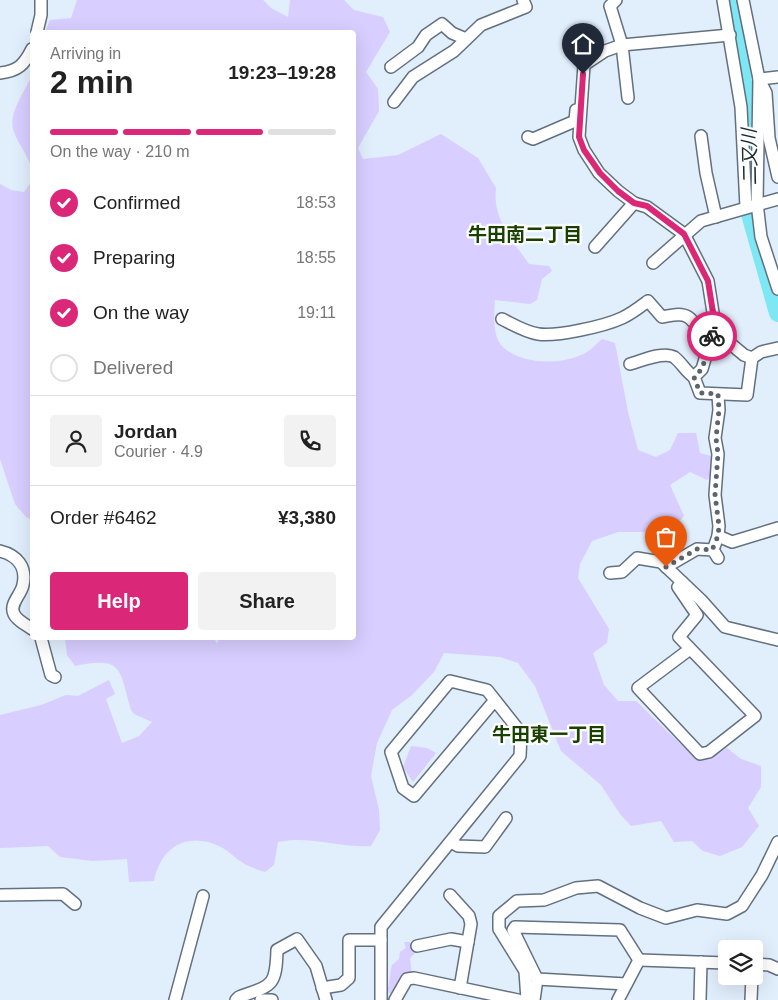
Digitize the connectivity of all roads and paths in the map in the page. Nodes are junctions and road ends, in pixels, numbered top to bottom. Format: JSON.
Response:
{"nodes":[{"id":1,"x":41,"y":0,"type":"edge"},
{"id":2,"x":523,"y":0,"type":"edge"},
{"id":3,"x":616,"y":0,"type":"edge"},
{"id":4,"x":723,"y":0,"type":"edge"},
{"id":5,"x":743,"y":0,"type":"edge"},
{"id":6,"x":37,"y":30,"type":"edge"},
{"id":7,"x":730,"y":35,"type":"junction"},
{"id":8,"x":466,"y":39,"type":"junction"},
{"id":9,"x":622,"y":45,"type":"junction"},
{"id":10,"x":30,"y":53,"type":"edge"},
{"id":11,"x":584,"y":65,"type":"junction"},
{"id":12,"x":391,"y":67,"type":"dead end"},
{"id":13,"x":0,"y":73,"type":"edge"},
{"id":14,"x":778,"y":77,"type":"edge"},
{"id":15,"x":758,"y":79,"type":"junction"},
{"id":16,"x":628,"y":98,"type":"dead end"},
{"id":17,"x":394,"y":102,"type":"dead end"},
{"id":18,"x":702,"y":136,"type":"dead end"},
{"id":19,"x":528,"y":137,"type":"dead end"},
{"id":20,"x":758,"y":140,"type":"junction"},
{"id":21,"x":743,"y":141,"type":"junction"},
{"id":22,"x":778,"y":177,"type":"edge"},
{"id":23,"x":778,"y":199,"type":"edge"},
{"id":24,"x":634,"y":203,"type":"junction"},
{"id":25,"x":751,"y":205,"type":"junction"},
{"id":26,"x":716,"y":217,"type":"junction"},
{"id":27,"x":684,"y":234,"type":"junction"},
{"id":28,"x":595,"y":247,"type":"dead end"},
{"id":29,"x":653,"y":263,"type":"dead end"},
{"id":30,"x":778,"y":289,"type":"edge"},
{"id":31,"x":502,"y":319,"type":"dead end"},
{"id":32,"x":715,"y":323,"type":"junction"},
{"id":33,"x":778,"y":348,"type":"edge"},
{"id":34,"x":752,"y":358,"type":"junction"},
{"id":35,"x":630,"y":364,"type":"dead end"},
{"id":36,"x":694,"y":377,"type":"junction"},
{"id":37,"x":718,"y":394,"type":"junction"},
{"id":38,"x":778,"y":528,"type":"edge"},
{"id":39,"x":718,"y":536,"type":"junction"},
{"id":40,"x":0,"y":551,"type":"edge"},
{"id":41,"x":666,"y":567,"type":"junction"},
{"id":42,"x":610,"y":573,"type":"dead end"},
{"id":43,"x":682,"y":582,"type":"junction"},
{"id":44,"x":30,"y":628,"type":"edge"},
{"id":45,"x":42,"y":640,"type":"edge"},
{"id":46,"x":778,"y":640,"type":"edge"},
{"id":47,"x":690,"y":649,"type":"junction"},
{"id":48,"x":54,"y":677,"type":"dead end"},
{"id":49,"x":495,"y":700,"type":"junction"},
{"id":50,"x":506,"y":818,"type":"dead end"},
{"id":51,"x":451,"y":842,"type":"junction"},
{"id":52,"x":778,"y":842,"type":"edge"},
{"id":53,"x":0,"y":895,"type":"edge"},
{"id":54,"x":450,"y":895,"type":"dead end"},
{"id":55,"x":203,"y":896,"type":"dead end"},
{"id":56,"x":75,"y":904,"type":"dead end"},
{"id":57,"x":381,"y":940,"type":"junction"},
{"id":58,"x":468,"y":942,"type":"junction"},
{"id":59,"x":417,"y":946,"type":"dead end"},
{"id":60,"x":639,"y":960,"type":"junction"},
{"id":61,"x":701,"y":962,"type":"junction"},
{"id":62,"x":718,"y":963,"type":"edge"},
{"id":63,"x":763,"y":965,"type":"edge"},
{"id":64,"x":778,"y":969,"type":"edge"},
{"id":65,"x":537,"y":979,"type":"junction"},
{"id":66,"x":626,"y":984,"type":"junction"},
{"id":67,"x":752,"y":985,"type":"edge"},
{"id":68,"x":322,"y":988,"type":"junction"},
{"id":69,"x":460,"y":988,"type":"junction"},
{"id":70,"x":175,"y":1000,"type":"edge"},
{"id":71,"x":236,"y":1000,"type":"edge"},
{"id":72,"x":261,"y":1000,"type":"edge"},
{"id":73,"x":272,"y":1000,"type":"edge"},
{"id":74,"x":326,"y":1000,"type":"edge"},
{"id":75,"x":381,"y":1000,"type":"edge"},
{"id":76,"x":395,"y":1000,"type":"edge"},
{"id":77,"x":518,"y":1000,"type":"edge"},
{"id":78,"x":527,"y":1000,"type":"edge"},
{"id":79,"x":534,"y":1000,"type":"edge"},
{"id":80,"x":618,"y":1000,"type":"edge"},
{"id":81,"x":700,"y":1000,"type":"edge"},
{"id":82,"x":751,"y":1000,"type":"edge"}],
"edges":[{"from":1,"to":6,"type":"street"},
{"from":2,"to":8,"type":"street"},
{"from":3,"to":9,"type":"street"},
{"from":4,"to":7,"type":"street"},
{"from":5,"to":15,"type":"street"},
{"from":7,"to":9,"type":"street"},
{"from":7,"to":21,"type":"street"},
{"from":8,"to":12,"type":"street"},
{"from":8,"to":17,"type":"street"},
{"from":9,"to":11,"type":"street"},
{"from":9,"to":16,"type":"street"},
{"from":10,"to":13,"type":"street"},
{"from":11,"to":19,"type":"street"},
{"from":11,"to":24,"type":"street"},
{"from":14,"to":15,"type":"street"},
{"from":15,"to":20,"type":"street"},
{"from":15,"to":22,"type":"street"},
{"from":18,"to":26,"type":"street"},
{"from":20,"to":21,"type":"street"},
{"from":20,"to":25,"type":"street"},
{"from":21,"to":25,"type":"street"},
{"from":23,"to":25,"type":"street"},
{"from":24,"to":27,"type":"street"},
{"from":24,"to":28,"type":"street"},
{"from":25,"to":26,"type":"street"},
{"from":25,"to":30,"type":"street"},
{"from":26,"to":27,"type":"street"},
{"from":27,"to":29,"type":"street"},
{"from":27,"to":32,"type":"street"},
{"from":31,"to":32,"type":"street"},
{"from":32,"to":34,"type":"street"},
{"from":32,"to":36,"type":"street"},
{"from":33,"to":34,"type":"street"},
{"from":34,"to":37,"type":"street"},
{"from":35,"to":36,"type":"street"},
{"from":36,"to":37,"type":"street"},
{"from":37,"to":39,"type":"street"},
{"from":38,"to":39,"type":"street"},
{"from":39,"to":41,"type":"street"},
{"from":40,"to":44,"type":"street"},
{"from":41,"to":42,"type":"street"},
{"from":41,"to":43,"type":"street"},
{"from":43,"to":46,"type":"street"},
{"from":43,"to":47,"type":"street"},
{"from":45,"to":48,"type":"street"},
{"from":47,"to":47,"type":"street"},
{"from":49,"to":49,"type":"street"},
{"from":49,"to":51,"type":"street"},
{"from":50,"to":51,"type":"street"},
{"from":51,"to":57,"type":"street"},
{"from":52,"to":78,"type":"street"},
{"from":53,"to":56,"type":"street"},
{"from":54,"to":58,"type":"street"},
{"from":55,"to":70,"type":"street"},
{"from":57,"to":68,"type":"street"},
{"from":57,"to":75,"type":"street"},
{"from":58,"to":59,"type":"street"},
{"from":58,"to":69,"type":"street"},
{"from":60,"to":61,"type":"street"},
{"from":60,"to":65,"type":"street"},
{"from":60,"to":66,"type":"street"},
{"from":61,"to":62,"type":"street"},
{"from":61,"to":81,"type":"street"},
{"from":63,"to":64,"type":"street"},
{"from":65,"to":66,"type":"street"},
{"from":65,"to":79,"type":"street"},
{"from":66,"to":80,"type":"street"},
{"from":67,"to":82,"type":"street"},
{"from":68,"to":71,"type":"street"},
{"from":68,"to":74,"type":"street"},
{"from":69,"to":76,"type":"street"},
{"from":69,"to":77,"type":"street"},
{"from":72,"to":73,"type":"street"}]}
